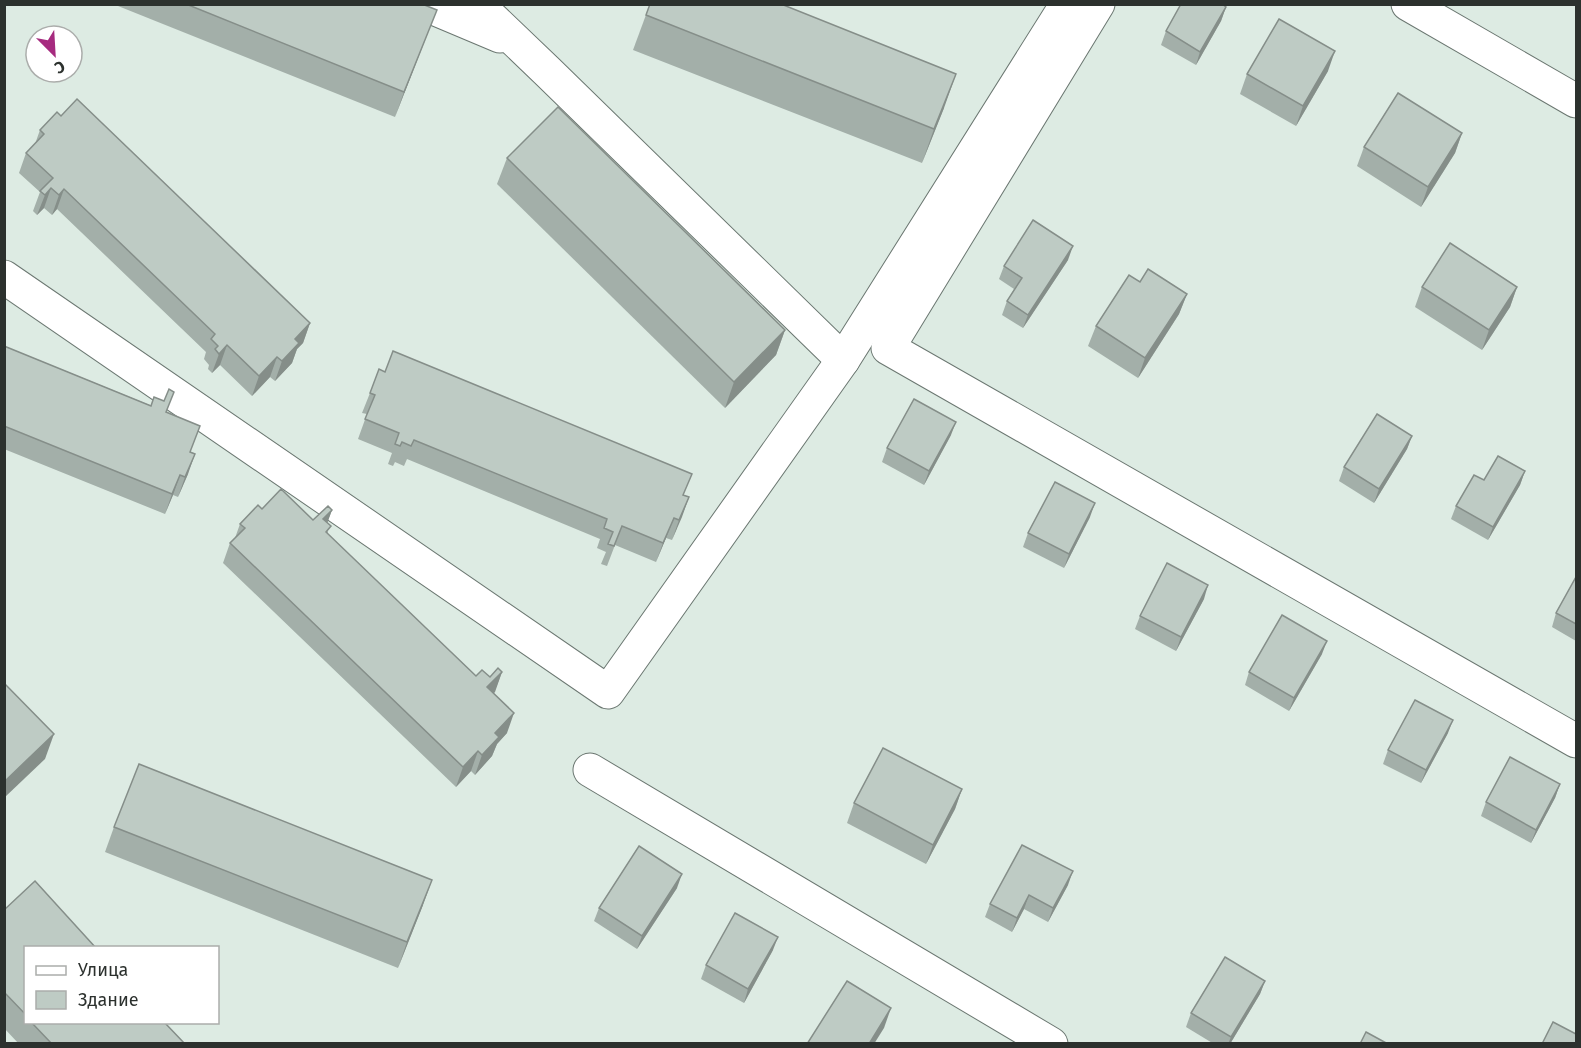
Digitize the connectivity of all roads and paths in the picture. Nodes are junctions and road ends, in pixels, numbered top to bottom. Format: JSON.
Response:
{"nodes":[{"id":1,"x":424,"y":4,"type":"edge"},
{"id":2,"x":477,"y":4,"type":"edge"},
{"id":3,"x":1067,"y":4,"type":"edge"},
{"id":4,"x":1098,"y":4,"type":"edge"},
{"id":5,"x":1408,"y":4,"type":"edge"},
{"id":6,"x":519,"y":43,"type":"junction"},
{"id":7,"x":1576,"y":101,"type":"edge"},
{"id":8,"x":4,"y":277,"type":"edge"},
{"id":9,"x":843,"y":360,"type":"junction"},
{"id":10,"x":1576,"y":741,"type":"edge"},
{"id":11,"x":590,"y":771,"type":"dead end"},
{"id":12,"x":1051,"y":1044,"type":"edge"}],
"edges":[{"from":1,"to":6,"type":"street"},
{"from":2,"to":6,"type":"street"},
{"from":3,"to":9,"type":"street"},
{"from":4,"to":10,"type":"street"},
{"from":5,"to":7,"type":"street"},
{"from":6,"to":9,"type":"street"},
{"from":8,"to":9,"type":"street"},
{"from":11,"to":12,"type":"street"}]}
